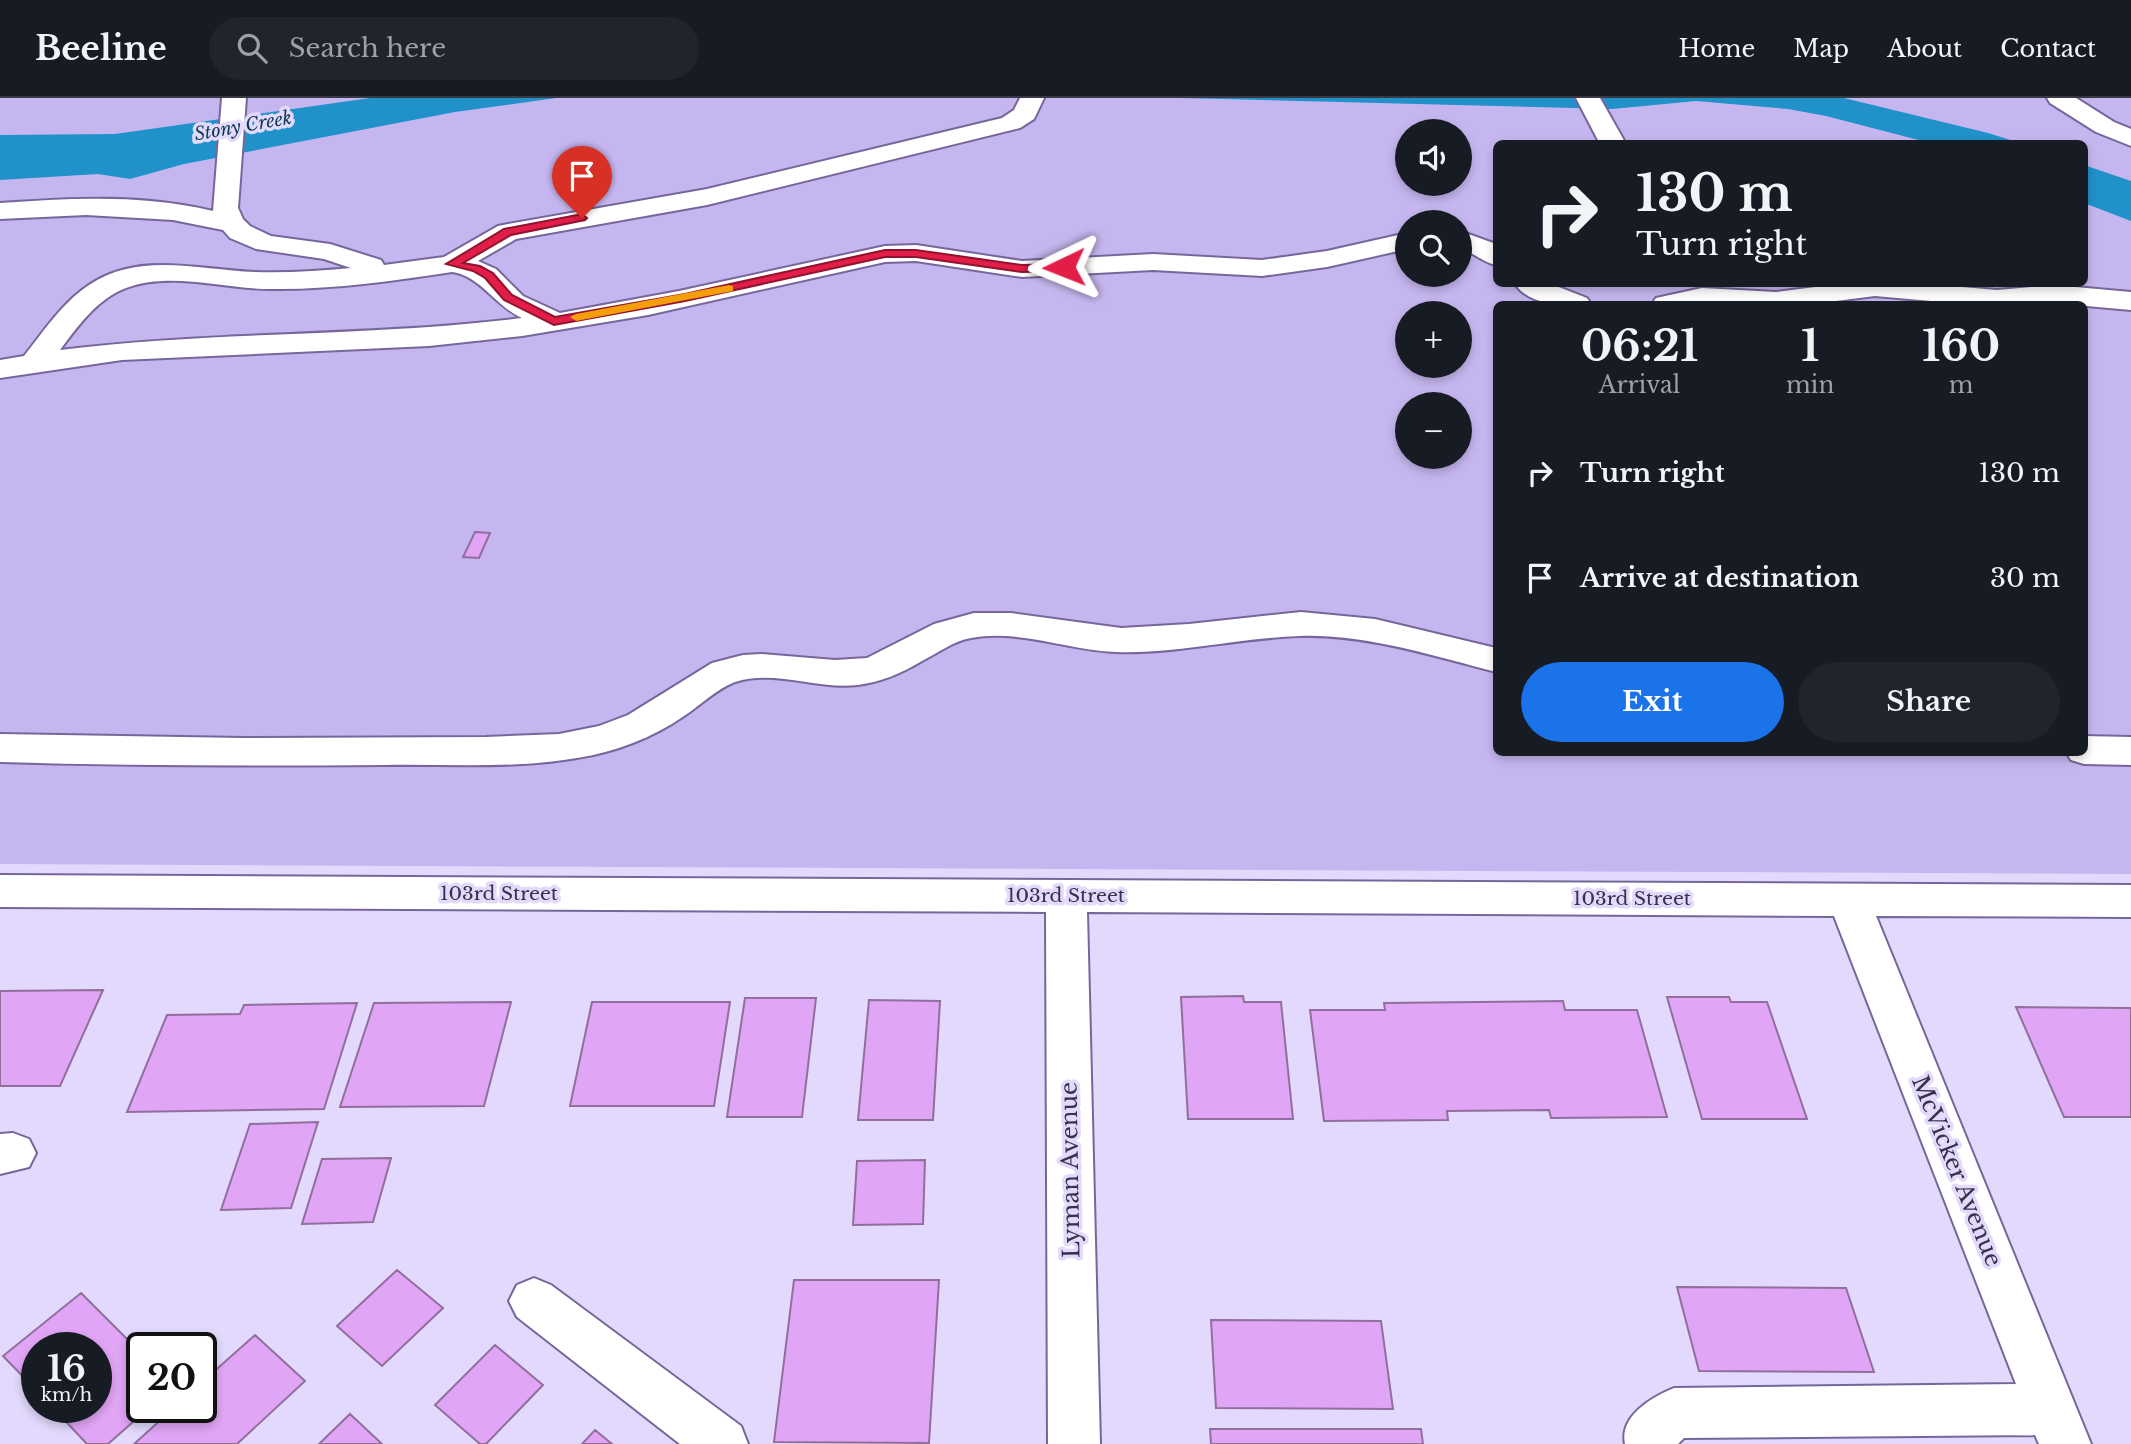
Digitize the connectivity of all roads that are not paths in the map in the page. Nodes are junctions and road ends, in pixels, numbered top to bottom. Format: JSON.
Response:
{"nodes":[{"id":1,"x":1588,"y":98,"type":"edge"},
{"id":2,"x":2059,"y":98,"type":"edge"},
{"id":3,"x":234,"y":100,"type":"edge"},
{"id":4,"x":1030,"y":103,"type":"edge"},
{"id":5,"x":1607,"y":136,"type":"edge"},
{"id":6,"x":2131,"y":138,"type":"edge"},
{"id":7,"x":226,"y":186,"type":"junction"},
{"id":8,"x":167,"y":210,"type":"junction"},
{"id":9,"x":0,"y":211,"type":"edge"},
{"id":10,"x":229,"y":223,"type":"junction"},
{"id":11,"x":1472,"y":243,"type":"edge"},
{"id":12,"x":1395,"y":244,"type":"edge"},
{"id":13,"x":1493,"y":255,"type":"edge"},
{"id":14,"x":452,"y":264,"type":"junction"},
{"id":15,"x":386,"y":273,"type":"junction"},
{"id":16,"x":1535,"y":287,"type":"edge"},
{"id":17,"x":1875,"y":287,"type":"edge"},
{"id":18,"x":1875,"y":287,"type":"edge"},
{"id":19,"x":2029,"y":289,"type":"edge"},
{"id":20,"x":2131,"y":300,"type":"edge"},
{"id":21,"x":1566,"y":301,"type":"edge"},
{"id":22,"x":1681,"y":301,"type":"edge"},
{"id":23,"x":554,"y":321,"type":"junction"},
{"id":24,"x":35,"y":362,"type":"junction"},
{"id":25,"x":0,"y":369,"type":"edge"},
{"id":26,"x":1493,"y":659,"type":"edge"},
{"id":27,"x":0,"y":748,"type":"edge"},
{"id":28,"x":2088,"y":750,"type":"edge"},
{"id":29,"x":2131,"y":751,"type":"edge"},
{"id":30,"x":0,"y":891,"type":"edge"},
{"id":31,"x":1066,"y":895,"type":"junction"},
{"id":32,"x":1848,"y":898,"type":"junction"},
{"id":33,"x":2131,"y":901,"type":"edge"},
{"id":34,"x":534,"y":1301,"type":"dead end"},
{"id":35,"x":2058,"y":1427,"type":"edge"},
{"id":36,"x":722,"y":1444,"type":"edge"},
{"id":37,"x":1074,"y":1444,"type":"edge"},
{"id":38,"x":1651,"y":1444,"type":"edge"}],
"edges":[{"from":1,"to":5,"type":"street"},
{"from":2,"to":6,"type":"street"},
{"from":3,"to":7,"type":"street"},
{"from":4,"to":14,"type":"street"},
{"from":7,"to":8,"type":"street"},
{"from":7,"to":10,"type":"street"},
{"from":8,"to":9,"type":"street"},
{"from":8,"to":10,"type":"street"},
{"from":10,"to":15,"type":"street"},
{"from":11,"to":13,"type":"street"},
{"from":12,"to":23,"type":"street"},
{"from":14,"to":15,"type":"street"},
{"from":14,"to":23,"type":"street"},
{"from":15,"to":24,"type":"street"},
{"from":16,"to":21,"type":"street"},
{"from":17,"to":22,"type":"street"},
{"from":18,"to":19,"type":"street"},
{"from":19,"to":20,"type":"street"},
{"from":23,"to":24,"type":"street"},
{"from":24,"to":25,"type":"street"},
{"from":26,"to":27,"type":"street"},
{"from":28,"to":29,"type":"street"},
{"from":30,"to":31,"type":"street","name":"103rd Street"},
{"from":31,"to":32,"type":"street","name":"103rd Street"},
{"from":31,"to":37,"type":"street","name":"Lyman Avenue"},
{"from":32,"to":33,"type":"street","name":"103rd Street"},
{"from":32,"to":35,"type":"street","name":"McVicker Avenue"},
{"from":34,"to":36,"type":"street"},
{"from":35,"to":38,"type":"street"}]}
